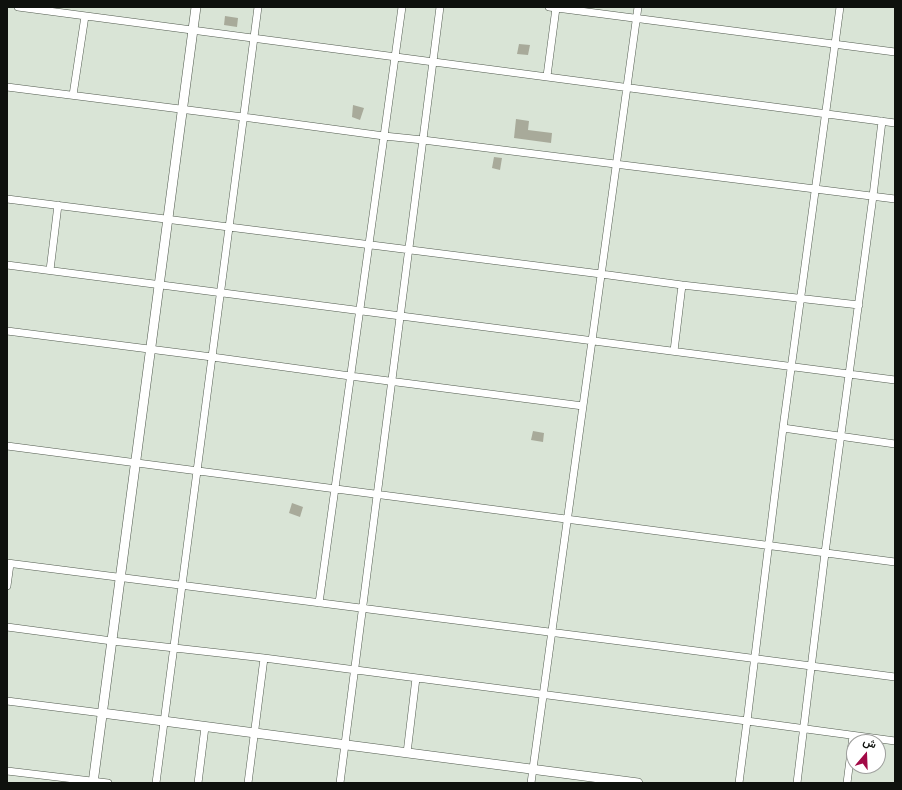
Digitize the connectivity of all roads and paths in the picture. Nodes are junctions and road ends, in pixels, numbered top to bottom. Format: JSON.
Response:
{"nodes":[{"id":1,"x":18,"y":7,"type":"edge"},
{"id":2,"x":196,"y":7,"type":"edge"},
{"id":3,"x":258,"y":7,"type":"edge"},
{"id":4,"x":402,"y":7,"type":"edge"},
{"id":5,"x":440,"y":7,"type":"edge"},
{"id":6,"x":553,"y":7,"type":"edge"},
{"id":7,"x":638,"y":7,"type":"edge"},
{"id":8,"x":840,"y":7,"type":"edge"},
{"id":9,"x":85,"y":16,"type":"junction"},
{"id":10,"x":636,"y":18,"type":"junction"},
{"id":11,"x":193,"y":30,"type":"junction"},
{"id":12,"x":254,"y":38,"type":"junction"},
{"id":13,"x":835,"y":44,"type":"junction"},
{"id":14,"x":895,"y":52,"type":"edge"},
{"id":15,"x":395,"y":57,"type":"junction"},
{"id":16,"x":433,"y":62,"type":"junction"},
{"id":17,"x":547,"y":76,"type":"junction"},
{"id":18,"x":7,"y":87,"type":"edge"},
{"id":19,"x":627,"y":87,"type":"junction"},
{"id":20,"x":74,"y":95,"type":"junction"},
{"id":21,"x":182,"y":109,"type":"junction"},
{"id":22,"x":826,"y":114,"type":"junction"},
{"id":23,"x":243,"y":116,"type":"junction"},
{"id":24,"x":882,"y":121,"type":"junction"},
{"id":25,"x":895,"y":123,"type":"edge"},
{"id":26,"x":384,"y":136,"type":"junction"},
{"id":27,"x":423,"y":140,"type":"junction"},
{"id":28,"x":616,"y":164,"type":"junction"},
{"id":29,"x":816,"y":189,"type":"junction"},
{"id":30,"x":873,"y":196,"type":"junction"},
{"id":31,"x":7,"y":198,"type":"edge"},
{"id":32,"x":895,"y":199,"type":"edge"},
{"id":33,"x":58,"y":205,"type":"junction"},
{"id":34,"x":168,"y":219,"type":"junction"},
{"id":35,"x":229,"y":226,"type":"junction"},
{"id":36,"x":369,"y":244,"type":"junction"},
{"id":37,"x":409,"y":249,"type":"junction"},
{"id":38,"x":7,"y":265,"type":"edge"},
{"id":39,"x":50,"y":270,"type":"junction"},
{"id":40,"x":601,"y":274,"type":"junction"},
{"id":41,"x":159,"y":284,"type":"junction"},
{"id":42,"x":682,"y":285,"type":"junction"},
{"id":43,"x":221,"y":292,"type":"junction"},
{"id":44,"x":801,"y":299,"type":"junction"},
{"id":45,"x":859,"y":305,"type":"junction"},
{"id":46,"x":360,"y":310,"type":"junction"},
{"id":47,"x":400,"y":316,"type":"junction"},
{"id":48,"x":7,"y":331,"type":"edge"},
{"id":49,"x":592,"y":340,"type":"junction"},
{"id":50,"x":150,"y":349,"type":"junction"},
{"id":51,"x":674,"y":351,"type":"junction"},
{"id":52,"x":212,"y":357,"type":"junction"},
{"id":53,"x":792,"y":366,"type":"junction"},
{"id":54,"x":849,"y":374,"type":"junction"},
{"id":55,"x":350,"y":376,"type":"junction"},
{"id":56,"x":895,"y":380,"type":"edge"},
{"id":57,"x":392,"y":381,"type":"junction"},
{"id":58,"x":583,"y":406,"type":"junction"},
{"id":59,"x":783,"y":428,"type":"junction"},
{"id":60,"x":842,"y":437,"type":"junction"},
{"id":61,"x":895,"y":444,"type":"edge"},
{"id":62,"x":7,"y":446,"type":"edge"},
{"id":63,"x":136,"y":462,"type":"junction"},
{"id":64,"x":198,"y":470,"type":"junction"},
{"id":65,"x":335,"y":488,"type":"junction"},
{"id":66,"x":377,"y":494,"type":"junction"},
{"id":67,"x":567,"y":519,"type":"junction"},
{"id":68,"x":768,"y":545,"type":"junction"},
{"id":69,"x":826,"y":553,"type":"junction"},
{"id":70,"x":895,"y":562,"type":"edge"},
{"id":71,"x":8,"y":564,"type":"edge"},
{"id":72,"x":120,"y":578,"type":"junction"},
{"id":73,"x":7,"y":586,"type":"edge"},
{"id":74,"x":182,"y":586,"type":"junction"},
{"id":75,"x":319,"y":603,"type":"junction"},
{"id":76,"x":363,"y":609,"type":"junction"},
{"id":77,"x":7,"y":627,"type":"edge"},
{"id":78,"x":551,"y":633,"type":"junction"},
{"id":79,"x":112,"y":641,"type":"junction"},
{"id":80,"x":174,"y":648,"type":"junction"},
{"id":81,"x":264,"y":658,"type":"junction"},
{"id":82,"x":755,"y":659,"type":"junction"},
{"id":83,"x":812,"y":667,"type":"junction"},
{"id":84,"x":355,"y":670,"type":"junction"},
{"id":85,"x":416,"y":678,"type":"junction"},
{"id":86,"x":895,"y":678,"type":"edge"},
{"id":87,"x":543,"y":694,"type":"junction"},
{"id":88,"x":7,"y":701,"type":"edge"},
{"id":89,"x":102,"y":713,"type":"junction"},
{"id":90,"x":165,"y":721,"type":"junction"},
{"id":91,"x":747,"y":721,"type":"junction"},
{"id":92,"x":205,"y":726,"type":"junction"},
{"id":93,"x":804,"y":729,"type":"junction"},
{"id":94,"x":254,"y":733,"type":"junction"},
{"id":95,"x":846,"y":735,"type":"edge"},
{"id":96,"x":345,"y":745,"type":"junction"},
{"id":97,"x":407,"y":753,"type":"junction"},
{"id":98,"x":533,"y":769,"type":"junction"},
{"id":99,"x":7,"y":770,"type":"edge"},
{"id":100,"x":93,"y":782,"type":"edge"},
{"id":101,"x":108,"y":783,"type":"edge"},
{"id":102,"x":156,"y":783,"type":"edge"},
{"id":103,"x":198,"y":783,"type":"edge"},
{"id":104,"x":248,"y":783,"type":"edge"},
{"id":105,"x":340,"y":783,"type":"edge"},
{"id":106,"x":531,"y":783,"type":"edge"},
{"id":107,"x":634,"y":783,"type":"edge"},
{"id":108,"x":739,"y":783,"type":"edge"},
{"id":109,"x":796,"y":783,"type":"edge"}],
"edges":[{"from":1,"to":9,"type":"street"},
{"from":2,"to":11,"type":"street"},
{"from":3,"to":12,"type":"street"},
{"from":4,"to":15,"type":"street"},
{"from":5,"to":16,"type":"street"},
{"from":6,"to":10,"type":"street"},
{"from":6,"to":17,"type":"street"},
{"from":7,"to":10,"type":"street"},
{"from":8,"to":13,"type":"street"},
{"from":9,"to":11,"type":"street"},
{"from":9,"to":20,"type":"street"},
{"from":10,"to":13,"type":"street"},
{"from":10,"to":19,"type":"street"},
{"from":11,"to":12,"type":"street"},
{"from":11,"to":21,"type":"street"},
{"from":12,"to":15,"type":"street"},
{"from":12,"to":23,"type":"street"},
{"from":13,"to":14,"type":"street"},
{"from":13,"to":22,"type":"street"},
{"from":15,"to":16,"type":"street"},
{"from":15,"to":26,"type":"street"},
{"from":16,"to":17,"type":"street"},
{"from":16,"to":27,"type":"street"},
{"from":17,"to":19,"type":"street"},
{"from":18,"to":20,"type":"street"},
{"from":19,"to":22,"type":"street"},
{"from":19,"to":28,"type":"street"},
{"from":20,"to":21,"type":"street"},
{"from":21,"to":23,"type":"street"},
{"from":21,"to":34,"type":"street"},
{"from":22,"to":24,"type":"street"},
{"from":22,"to":29,"type":"street"},
{"from":23,"to":26,"type":"street"},
{"from":23,"to":35,"type":"street"},
{"from":24,"to":25,"type":"street"},
{"from":24,"to":30,"type":"street"},
{"from":26,"to":27,"type":"street"},
{"from":26,"to":36,"type":"street"},
{"from":27,"to":28,"type":"street"},
{"from":27,"to":37,"type":"street"},
{"from":28,"to":29,"type":"street"},
{"from":28,"to":40,"type":"street"},
{"from":29,"to":30,"type":"street"},
{"from":29,"to":44,"type":"street"},
{"from":30,"to":32,"type":"street"},
{"from":30,"to":45,"type":"street"},
{"from":31,"to":33,"type":"street"},
{"from":33,"to":34,"type":"street"},
{"from":33,"to":39,"type":"street"},
{"from":34,"to":35,"type":"street"},
{"from":34,"to":41,"type":"street"},
{"from":35,"to":36,"type":"street"},
{"from":35,"to":43,"type":"street"},
{"from":36,"to":37,"type":"street"},
{"from":36,"to":46,"type":"street"},
{"from":37,"to":40,"type":"street"},
{"from":37,"to":47,"type":"street"},
{"from":38,"to":39,"type":"street"},
{"from":39,"to":41,"type":"street"},
{"from":40,"to":42,"type":"street"},
{"from":40,"to":49,"type":"street"},
{"from":41,"to":43,"type":"street"},
{"from":41,"to":50,"type":"street"},
{"from":42,"to":44,"type":"street"},
{"from":42,"to":51,"type":"street"},
{"from":43,"to":46,"type":"street"},
{"from":43,"to":52,"type":"street"},
{"from":44,"to":45,"type":"street"},
{"from":44,"to":53,"type":"street"},
{"from":45,"to":54,"type":"street"},
{"from":46,"to":47,"type":"street"},
{"from":46,"to":55,"type":"street"},
{"from":47,"to":49,"type":"street"},
{"from":47,"to":57,"type":"street"},
{"from":48,"to":50,"type":"street"},
{"from":49,"to":51,"type":"street"},
{"from":49,"to":58,"type":"street"},
{"from":50,"to":52,"type":"street"},
{"from":50,"to":63,"type":"street"},
{"from":51,"to":53,"type":"street"},
{"from":52,"to":55,"type":"street"},
{"from":52,"to":64,"type":"street"},
{"from":53,"to":54,"type":"street"},
{"from":53,"to":59,"type":"street"},
{"from":54,"to":56,"type":"street"},
{"from":54,"to":60,"type":"street"},
{"from":55,"to":57,"type":"street"},
{"from":55,"to":65,"type":"street"},
{"from":57,"to":58,"type":"street"},
{"from":57,"to":66,"type":"street"},
{"from":58,"to":67,"type":"street"},
{"from":59,"to":60,"type":"street"},
{"from":59,"to":68,"type":"street"},
{"from":60,"to":61,"type":"street"},
{"from":60,"to":69,"type":"street"},
{"from":62,"to":63,"type":"street"},
{"from":63,"to":64,"type":"street"},
{"from":63,"to":72,"type":"street"},
{"from":64,"to":65,"type":"street"},
{"from":64,"to":74,"type":"street"},
{"from":65,"to":66,"type":"street"},
{"from":65,"to":75,"type":"street"},
{"from":66,"to":67,"type":"street"},
{"from":66,"to":76,"type":"street"},
{"from":67,"to":68,"type":"street"},
{"from":67,"to":78,"type":"street"},
{"from":68,"to":69,"type":"street"},
{"from":68,"to":82,"type":"street"},
{"from":69,"to":70,"type":"street"},
{"from":69,"to":83,"type":"street"},
{"from":71,"to":72,"type":"street"},
{"from":71,"to":73,"type":"street"},
{"from":72,"to":74,"type":"street"},
{"from":72,"to":79,"type":"street"},
{"from":74,"to":75,"type":"street"},
{"from":74,"to":80,"type":"street"},
{"from":75,"to":76,"type":"street"},
{"from":76,"to":78,"type":"street"},
{"from":76,"to":84,"type":"street"},
{"from":77,"to":79,"type":"street"},
{"from":78,"to":82,"type":"street"},
{"from":78,"to":87,"type":"street"},
{"from":79,"to":80,"type":"street"},
{"from":79,"to":89,"type":"street"},
{"from":80,"to":81,"type":"street"},
{"from":80,"to":90,"type":"street"},
{"from":81,"to":84,"type":"street"},
{"from":81,"to":94,"type":"street"},
{"from":82,"to":83,"type":"street"},
{"from":82,"to":91,"type":"street"},
{"from":83,"to":86,"type":"street"},
{"from":83,"to":93,"type":"street"},
{"from":84,"to":85,"type":"street"},
{"from":84,"to":96,"type":"street"},
{"from":85,"to":87,"type":"street"},
{"from":85,"to":97,"type":"street"},
{"from":87,"to":91,"type":"street"},
{"from":87,"to":98,"type":"street"},
{"from":88,"to":89,"type":"street"},
{"from":89,"to":90,"type":"street"},
{"from":89,"to":100,"type":"street"},
{"from":90,"to":92,"type":"street"},
{"from":90,"to":102,"type":"street"},
{"from":91,"to":93,"type":"street"},
{"from":91,"to":108,"type":"street"},
{"from":92,"to":94,"type":"street"},
{"from":92,"to":103,"type":"street"},
{"from":93,"to":95,"type":"street"},
{"from":93,"to":109,"type":"street"},
{"from":94,"to":96,"type":"street"},
{"from":94,"to":104,"type":"street"},
{"from":96,"to":97,"type":"street"},
{"from":96,"to":105,"type":"street"},
{"from":97,"to":98,"type":"street"},
{"from":98,"to":106,"type":"street"},
{"from":98,"to":107,"type":"street"},
{"from":99,"to":100,"type":"street"},
{"from":100,"to":101,"type":"street"}]}
